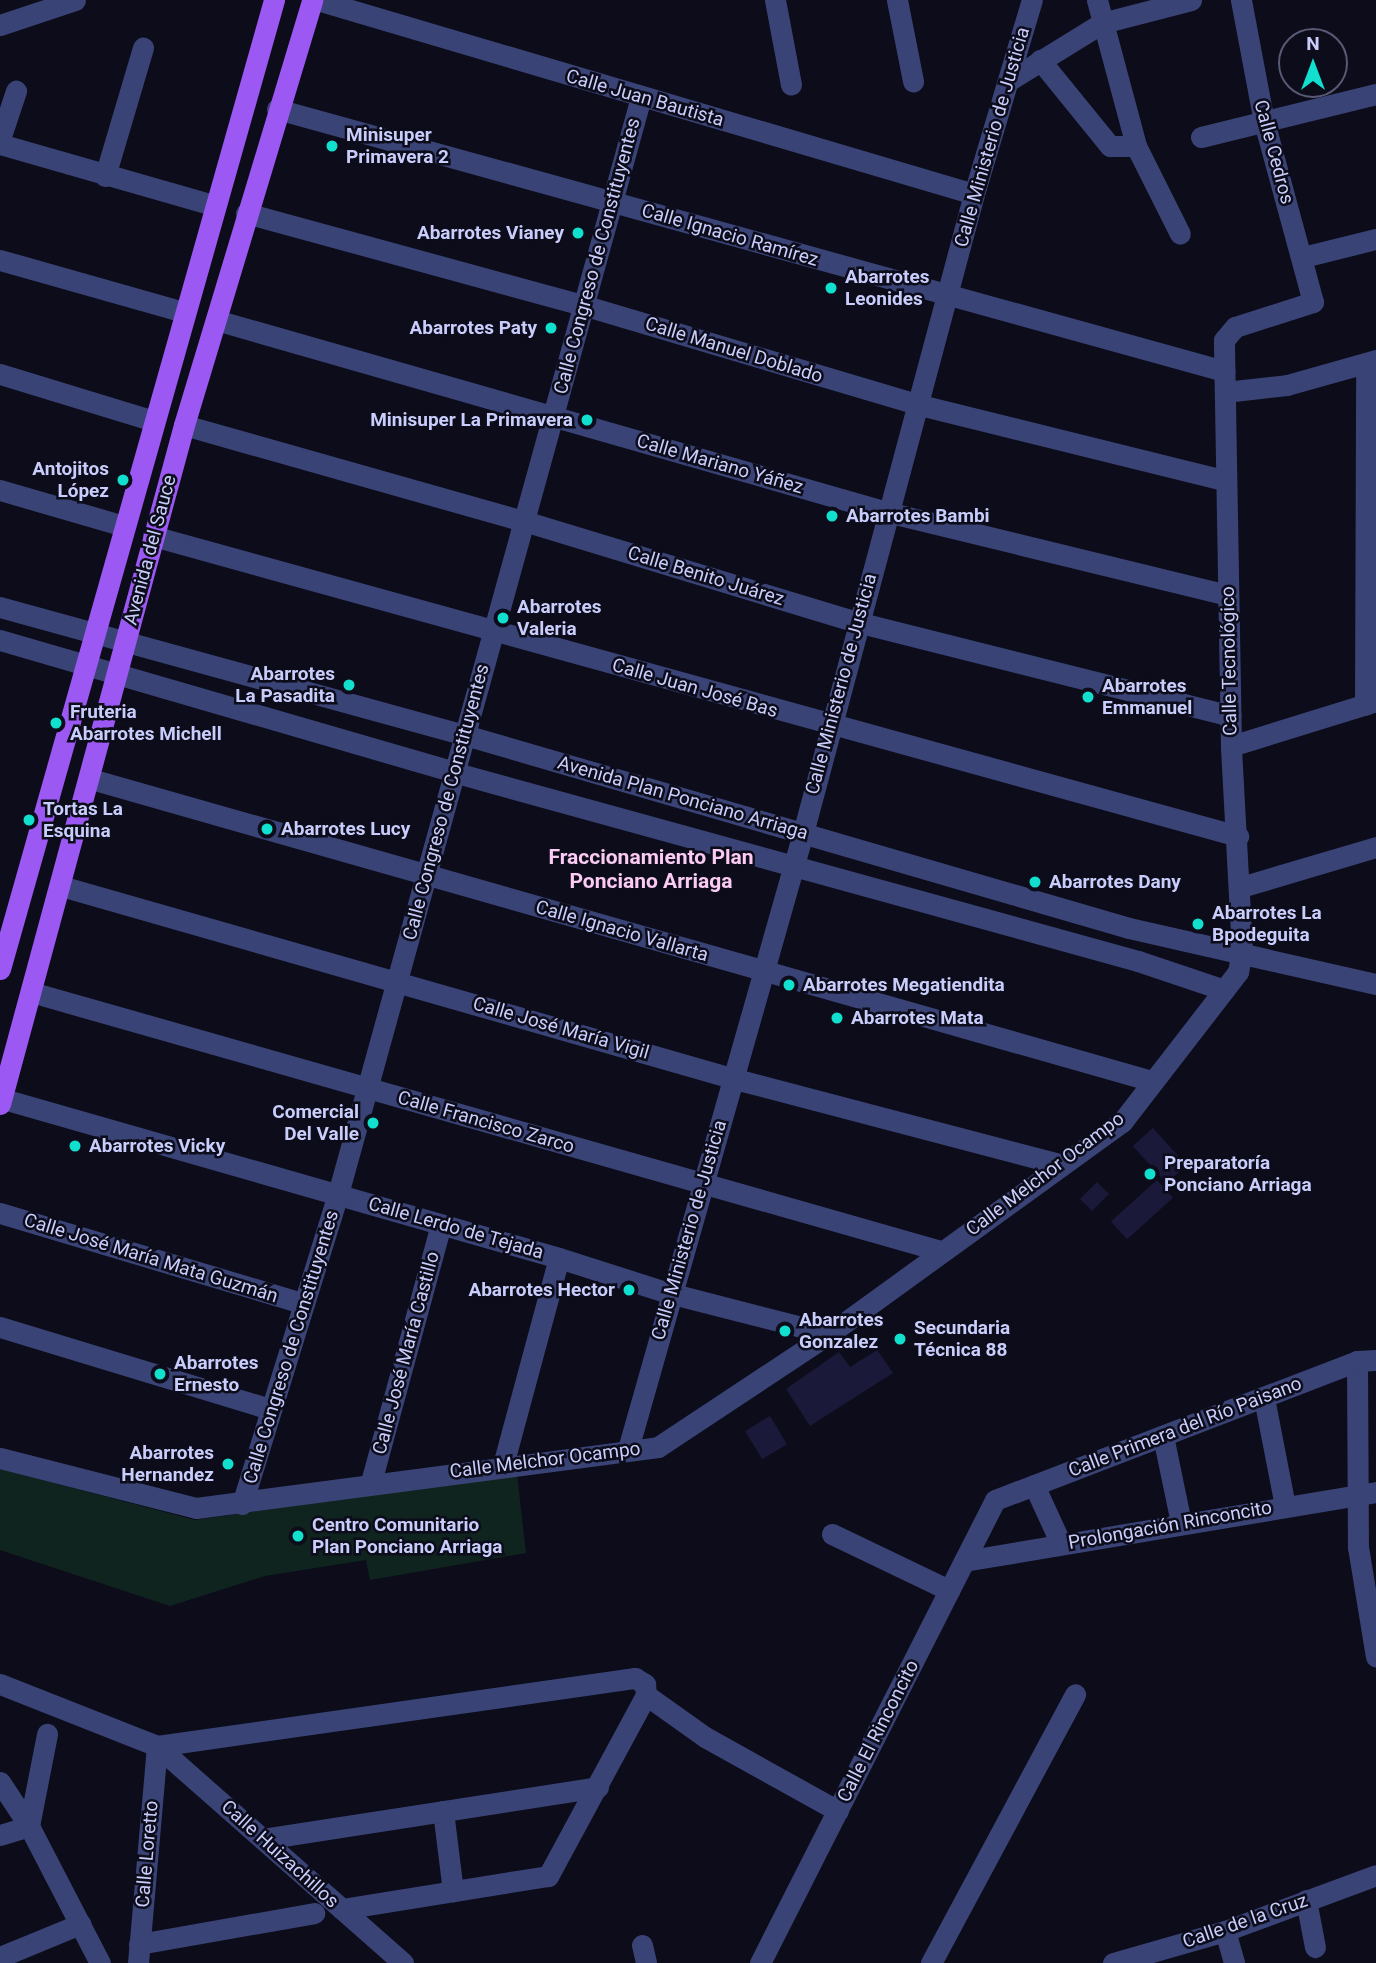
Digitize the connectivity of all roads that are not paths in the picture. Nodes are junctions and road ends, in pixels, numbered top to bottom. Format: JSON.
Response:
{"nodes":[{"id":1,"x":75,"y":0,"type":"edge"},
{"id":2,"x":317,"y":0,"type":"edge"},
{"id":3,"x":775,"y":0,"type":"edge"},
{"id":4,"x":897,"y":0,"type":"edge"},
{"id":5,"x":1032,"y":0,"type":"edge"},
{"id":6,"x":1097,"y":0,"type":"edge"},
{"id":7,"x":1191,"y":0,"type":"edge"},
{"id":8,"x":1241,"y":0,"type":"edge"},
{"id":9,"x":272,"y":5,"type":"edge"},
{"id":10,"x":309,"y":10,"type":"edge"},
{"id":11,"x":1102,"y":23,"type":"junction"},
{"id":12,"x":0,"y":25,"type":"edge"},
{"id":13,"x":143,"y":48,"type":"dead end"},
{"id":14,"x":1040,"y":60,"type":"junction"},
{"id":15,"x":913,"y":81,"type":"dead end"},
{"id":16,"x":1008,"y":81,"type":"junction"},
{"id":17,"x":791,"y":85,"type":"dead end"},
{"id":18,"x":16,"y":91,"type":"dead end"},
{"id":19,"x":1376,"y":94,"type":"edge"},
{"id":20,"x":641,"y":97,"type":"junction"},
{"id":21,"x":277,"y":109,"type":"junction"},
{"id":22,"x":1264,"y":122,"type":"junction"},
{"id":23,"x":1201,"y":137,"type":"dead end"},
{"id":24,"x":0,"y":142,"type":"edge"},
{"id":25,"x":1136,"y":146,"type":"junction"},
{"id":26,"x":105,"y":176,"type":"junction"},
{"id":27,"x":974,"y":194,"type":"junction"},
{"id":28,"x":611,"y":202,"type":"junction"},
{"id":29,"x":213,"y":205,"type":"junction"},
{"id":30,"x":246,"y":213,"type":"junction"},
{"id":31,"x":1180,"y":234,"type":"dead end"},
{"id":32,"x":1376,"y":239,"type":"edge"},
{"id":33,"x":1303,"y":257,"type":"junction"},
{"id":34,"x":0,"y":260,"type":"edge"},
{"id":35,"x":946,"y":296,"type":"junction"},
{"id":36,"x":1313,"y":302,"type":"joint"},
{"id":37,"x":586,"y":306,"type":"junction"},
{"id":38,"x":184,"y":312,"type":"junction"},
{"id":39,"x":216,"y":320,"type":"junction"},
{"id":40,"x":1371,"y":361,"type":"edge"},
{"id":41,"x":0,"y":374,"type":"edge"},
{"id":42,"x":1224,"y":382,"type":"junction"},
{"id":43,"x":916,"y":404,"type":"junction"},
{"id":44,"x":554,"y":415,"type":"junction"},
{"id":45,"x":154,"y":421,"type":"junction"},
{"id":46,"x":184,"y":425,"type":"junction"},
{"id":47,"x":1224,"y":480,"type":"junction"},
{"id":48,"x":0,"y":490,"type":"edge"},
{"id":49,"x":887,"y":512,"type":"junction"},
{"id":50,"x":524,"y":521,"type":"junction"},
{"id":51,"x":124,"y":526,"type":"junction"},
{"id":52,"x":153,"y":536,"type":"junction"},
{"id":53,"x":1227,"y":595,"type":"junction"},
{"id":54,"x":0,"y":607,"type":"edge"},
{"id":55,"x":857,"y":622,"type":"junction"},
{"id":56,"x":492,"y":630,"type":"junction"},
{"id":57,"x":93,"y":631,"type":"junction"},
{"id":58,"x":0,"y":640,"type":"edge"},
{"id":59,"x":125,"y":640,"type":"junction"},
{"id":60,"x":84,"y":663,"type":"junction"},
{"id":61,"x":117,"y":673,"type":"junction"},
{"id":62,"x":1371,"y":703,"type":"edge"},
{"id":63,"x":1230,"y":716,"type":"junction"},
{"id":64,"x":828,"y":726,"type":"junction"},
{"id":65,"x":465,"y":735,"type":"junction"},
{"id":66,"x":1231,"y":746,"type":"junction"},
{"id":67,"x":453,"y":772,"type":"junction"},
{"id":68,"x":91,"y":779,"type":"junction"},
{"id":69,"x":803,"y":833,"type":"junction"},
{"id":70,"x":1238,"y":835,"type":"junction"},
{"id":71,"x":1376,"y":846,"type":"edge"},
{"id":72,"x":793,"y":867,"type":"junction"},
{"id":73,"x":428,"y":874,"type":"junction"},
{"id":74,"x":61,"y":887,"type":"junction"},
{"id":75,"x":1241,"y":887,"type":"junction"},
{"id":76,"x":1129,"y":928,"type":"junction"},
{"id":77,"x":1242,"y":951,"type":"junction"},
{"id":78,"x":1138,"y":961,"type":"junction"},
{"id":79,"x":0,"y":969,"type":"edge"},
{"id":80,"x":764,"y":972,"type":"junction"},
{"id":81,"x":398,"y":980,"type":"junction"},
{"id":82,"x":1376,"y":984,"type":"edge"},
{"id":83,"x":1224,"y":990,"type":"junction"},
{"id":84,"x":31,"y":992,"type":"junction"},
{"id":85,"x":734,"y":1079,"type":"junction"},
{"id":86,"x":1152,"y":1082,"type":"junction"},
{"id":87,"x":368,"y":1088,"type":"junction"},
{"id":88,"x":1,"y":1100,"type":"edge"},
{"id":89,"x":1062,"y":1165,"type":"junction"},
{"id":90,"x":700,"y":1184,"type":"junction"},
{"id":91,"x":338,"y":1194,"type":"junction"},
{"id":92,"x":0,"y":1213,"type":"edge"},
{"id":93,"x":441,"y":1224,"type":"junction"},
{"id":94,"x":941,"y":1251,"type":"junction"},
{"id":95,"x":559,"y":1258,"type":"junction"},
{"id":96,"x":669,"y":1293,"type":"junction"},
{"id":97,"x":301,"y":1303,"type":"junction"},
{"id":98,"x":0,"y":1327,"type":"edge"},
{"id":99,"x":829,"y":1334,"type":"junction"},
{"id":100,"x":1367,"y":1361,"type":"edge"},
{"id":101,"x":1264,"y":1398,"type":"junction"},
{"id":102,"x":270,"y":1409,"type":"junction"},
{"id":103,"x":1163,"y":1436,"type":"junction"},
{"id":104,"x":628,"y":1449,"type":"junction"},
{"id":105,"x":0,"y":1458,"type":"edge"},
{"id":106,"x":503,"y":1465,"type":"junction"},
{"id":107,"x":371,"y":1482,"type":"junction"},
{"id":108,"x":1034,"y":1485,"type":"junction"},
{"id":109,"x":1368,"y":1492,"type":"edge"},
{"id":110,"x":995,"y":1500,"type":"joint"},
{"id":111,"x":242,"y":1504,"type":"junction"},
{"id":112,"x":1285,"y":1506,"type":"junction"},
{"id":113,"x":1181,"y":1523,"type":"junction"},
{"id":114,"x":832,"y":1534,"type":"dead end"},
{"id":115,"x":1060,"y":1544,"type":"junction"},
{"id":116,"x":964,"y":1561,"type":"junction"},
{"id":117,"x":949,"y":1590,"type":"junction"},
{"id":118,"x":1373,"y":1615,"type":"edge"},
{"id":119,"x":1376,"y":1657,"type":"edge"},
{"id":120,"x":0,"y":1684,"type":"edge"},
{"id":121,"x":1075,"y":1694,"type":"dead end"},
{"id":122,"x":646,"y":1695,"type":"junction"},
{"id":123,"x":47,"y":1734,"type":"dead end"},
{"id":124,"x":157,"y":1746,"type":"junction"},
{"id":125,"x":0,"y":1782,"type":"edge"},
{"id":126,"x":598,"y":1787,"type":"junction"},
{"id":127,"x":443,"y":1811,"type":"junction"},
{"id":128,"x":838,"y":1811,"type":"junction"},
{"id":129,"x":29,"y":1826,"type":"junction"},
{"id":130,"x":0,"y":1835,"type":"edge"},
{"id":131,"x":263,"y":1839,"type":"junction"},
{"id":132,"x":1376,"y":1875,"type":"edge"},
{"id":133,"x":453,"y":1891,"type":"junction"},
{"id":134,"x":1306,"y":1900,"type":"junction"},
{"id":135,"x":342,"y":1909,"type":"junction"},
{"id":136,"x":314,"y":1913,"type":"dead end"},
{"id":137,"x":80,"y":1924,"type":"junction"},
{"id":138,"x":1225,"y":1931,"type":"junction"},
{"id":139,"x":1315,"y":1947,"type":"dead end"},
{"id":140,"x":139,"y":1954,"type":"edge"},
{"id":141,"x":0,"y":1957,"type":"edge"},
{"id":142,"x":1115,"y":1962,"type":"edge"},
{"id":143,"x":100,"y":1963,"type":"edge"},
{"id":144,"x":403,"y":1963,"type":"edge"},
{"id":145,"x":761,"y":1963,"type":"edge"},
{"id":146,"x":931,"y":1963,"type":"edge"},
{"id":147,"x":1234,"y":1963,"type":"edge"}],
"edges":[{"from":1,"to":12,"type":"street"},
{"from":2,"to":20,"type":"street","name":"Calle Juan Bautista"},
{"from":3,"to":17,"type":"street"},
{"from":4,"to":15,"type":"street"},
{"from":5,"to":16,"type":"street","name":"Calle Ministerio de Justicia"},
{"from":6,"to":11,"type":"street"},
{"from":7,"to":11,"type":"street"},
{"from":8,"to":22,"type":"street","name":"Calle Cedros"},
{"from":9,"to":10,"type":"main road"},
{"from":9,"to":29,"type":"main road","name":"Avenida del Sauce"},
{"from":10,"to":21,"type":"main road","name":"Avenida del Sauce"},
{"from":11,"to":14,"type":"street"},
{"from":11,"to":25,"type":"street"},
{"from":13,"to":26,"type":"street"},
{"from":14,"to":16,"type":"street"},
{"from":14,"to":25,"type":"street"},
{"from":16,"to":27,"type":"street","name":"Calle Ministerio de Justicia"},
{"from":18,"to":24,"type":"street"},
{"from":19,"to":22,"type":"street"},
{"from":20,"to":27,"type":"street","name":"Calle Juan Bautista"},
{"from":20,"to":28,"type":"street","name":"Calle Congreso de Constituyentes"},
{"from":21,"to":28,"type":"street","name":"Calle Ignacio Ramírez"},
{"from":21,"to":30,"type":"main road","name":"Avenida del Sauce"},
{"from":22,"to":23,"type":"street"},
{"from":22,"to":33,"type":"street","name":"Calle Cedros"},
{"from":24,"to":26,"type":"street"},
{"from":25,"to":31,"type":"street"},
{"from":26,"to":29,"type":"street"},
{"from":27,"to":35,"type":"street","name":"Calle Ministerio de Justicia"},
{"from":28,"to":35,"type":"street","name":"Calle Ignacio Ramírez"},
{"from":28,"to":37,"type":"street","name":"Calle Congreso de Constituyentes"},
{"from":29,"to":38,"type":"main road","name":"Avenida del Sauce"},
{"from":30,"to":37,"type":"street","name":"Calle Manuel Doblado"},
{"from":30,"to":39,"type":"main road","name":"Avenida del Sauce"},
{"from":32,"to":33,"type":"street"},
{"from":33,"to":36,"type":"street","name":"Calle Cedros"},
{"from":34,"to":38,"type":"street"},
{"from":35,"to":42,"type":"street","name":"Calle Ignacio Ramírez"},
{"from":35,"to":43,"type":"street","name":"Calle Ministerio de Justicia"},
{"from":36,"to":42,"type":"street","name":"Calle Tecnológico"},
{"from":37,"to":43,"type":"street","name":"Calle Manuel Doblado"},
{"from":37,"to":44,"type":"street","name":"Calle Congreso de Constituyentes"},
{"from":38,"to":45,"type":"main road","name":"Avenida del Sauce"},
{"from":39,"to":44,"type":"street","name":"Calle Mariano Yáñez"},
{"from":39,"to":46,"type":"main road","name":"Avenida del Sauce"},
{"from":40,"to":42,"type":"street","name":"Calle Ignacio Ramírez"},
{"from":40,"to":62,"type":"street"},
{"from":41,"to":45,"type":"street"},
{"from":42,"to":47,"type":"street","name":"Calle Tecnológico"},
{"from":43,"to":47,"type":"street","name":"Calle Manuel Doblado"},
{"from":43,"to":49,"type":"street","name":"Calle Ministerio de Justicia"},
{"from":44,"to":49,"type":"street","name":"Calle Mariano Yáñez"},
{"from":44,"to":50,"type":"street","name":"Calle Congreso de Constituyentes"},
{"from":45,"to":51,"type":"main road","name":"Avenida del Sauce"},
{"from":46,"to":50,"type":"street","name":"Calle Benito Juárez"},
{"from":46,"to":52,"type":"main road","name":"Avenida del Sauce"},
{"from":47,"to":53,"type":"street","name":"Calle Tecnológico"},
{"from":48,"to":51,"type":"street"},
{"from":49,"to":53,"type":"street","name":"Calle Mariano Yáñez"},
{"from":49,"to":55,"type":"street","name":"Calle Ministerio de Justicia"},
{"from":50,"to":55,"type":"street","name":"Calle Benito Juárez"},
{"from":50,"to":56,"type":"street","name":"Calle Congreso de Constituyentes"},
{"from":51,"to":57,"type":"main road","name":"Avenida del Sauce"},
{"from":52,"to":56,"type":"street","name":"Calle Juan José Bas"},
{"from":52,"to":59,"type":"main road","name":"Avenida del Sauce"},
{"from":53,"to":63,"type":"street","name":"Calle Tecnológico"},
{"from":54,"to":57,"type":"street","name":"Avenida Plan Ponciano Arriaga"},
{"from":55,"to":63,"type":"street","name":"Calle Benito Juárez"},
{"from":55,"to":64,"type":"street","name":"Calle Ministerio de Justicia"},
{"from":56,"to":64,"type":"street","name":"Calle Juan José Bas"},
{"from":56,"to":65,"type":"street","name":"Calle Congreso de Constituyentes"},
{"from":57,"to":59,"type":"street","name":"Avenida Plan Ponciano Arriaga"},
{"from":57,"to":60,"type":"main road","name":"Avenida del Sauce"},
{"from":58,"to":60,"type":"street","name":"Avenida Plan Ponciano Arriaga"},
{"from":59,"to":61,"type":"main road","name":"Avenida del Sauce"},
{"from":59,"to":65,"type":"street","name":"Avenida Plan Ponciano Arriaga"},
{"from":60,"to":61,"type":"street","name":"Avenida Plan Ponciano Arriaga"},
{"from":60,"to":79,"type":"main road","name":"Avenida del Sauce"},
{"from":61,"to":67,"type":"street","name":"Avenida Plan Ponciano Arriaga"},
{"from":61,"to":68,"type":"main road","name":"Avenida del Sauce"},
{"from":62,"to":66,"type":"street"},
{"from":63,"to":66,"type":"street","name":"Calle Tecnológico"},
{"from":64,"to":69,"type":"street","name":"Calle Ministerio de Justicia"},
{"from":64,"to":70,"type":"street","name":"Calle Juan José Bas"},
{"from":65,"to":67,"type":"street","name":"Calle Congreso de Constituyentes"},
{"from":65,"to":69,"type":"street","name":"Avenida Plan Ponciano Arriaga"},
{"from":66,"to":70,"type":"street","name":"Calle Tecnológico"},
{"from":67,"to":72,"type":"street","name":"Avenida Plan Ponciano Arriaga"},
{"from":67,"to":73,"type":"street","name":"Calle Congreso de Constituyentes"},
{"from":68,"to":73,"type":"street","name":"Calle Ignacio Vallarta"},
{"from":68,"to":74,"type":"main road","name":"Avenida del Sauce"},
{"from":69,"to":72,"type":"street","name":"Calle Ministerio de Justicia"},
{"from":69,"to":76,"type":"street","name":"Avenida Plan Ponciano Arriaga"},
{"from":70,"to":75,"type":"street","name":"Calle Tecnológico"},
{"from":71,"to":75,"type":"street"},
{"from":72,"to":78,"type":"street","name":"Avenida Plan Ponciano Arriaga"},
{"from":72,"to":80,"type":"street","name":"Calle Ministerio de Justicia"},
{"from":73,"to":80,"type":"street","name":"Calle Ignacio Vallarta"},
{"from":73,"to":81,"type":"street","name":"Calle Congreso de Constituyentes"},
{"from":74,"to":81,"type":"street","name":"Calle José María Vigil"},
{"from":74,"to":84,"type":"main road","name":"Avenida del Sauce"},
{"from":75,"to":77,"type":"street","name":"Calle Tecnológico"},
{"from":76,"to":77,"type":"street","name":"Avenida Plan Ponciano Arriaga"},
{"from":76,"to":78,"type":"street"},
{"from":77,"to":82,"type":"street","name":"Avenida Plan Ponciano Arriaga"},
{"from":77,"to":83,"type":"street","name":"Calle Melchor Ocampo"},
{"from":78,"to":83,"type":"street","name":"Avenida Plan Ponciano Arriaga"},
{"from":80,"to":85,"type":"street","name":"Calle Ministerio de Justicia"},
{"from":80,"to":86,"type":"street","name":"Calle Ignacio Vallarta"},
{"from":81,"to":85,"type":"street","name":"Calle José María Vigil"},
{"from":81,"to":87,"type":"street","name":"Calle Congreso de Constituyentes"},
{"from":83,"to":86,"type":"street","name":"Calle Melchor Ocampo"},
{"from":84,"to":87,"type":"street","name":"Calle Francisco Zarco"},
{"from":84,"to":88,"type":"main road","name":"Avenida del Sauce"},
{"from":85,"to":89,"type":"street","name":"Calle José María Vigil"},
{"from":85,"to":90,"type":"street","name":"Calle Ministerio de Justicia"},
{"from":86,"to":89,"type":"street","name":"Calle Melchor Ocampo"},
{"from":87,"to":90,"type":"street","name":"Calle Francisco Zarco"},
{"from":87,"to":91,"type":"street","name":"Calle Congreso de Constituyentes"},
{"from":88,"to":91,"type":"street","name":"Calle Lerdo de Tejada"},
{"from":89,"to":94,"type":"street","name":"Calle Melchor Ocampo"},
{"from":90,"to":94,"type":"street","name":"Calle Francisco Zarco"},
{"from":90,"to":96,"type":"street","name":"Calle Ministerio de Justicia"},
{"from":91,"to":93,"type":"street","name":"Calle Lerdo de Tejada"},
{"from":91,"to":97,"type":"street","name":"Calle Congreso de Constituyentes"},
{"from":92,"to":97,"type":"street","name":"Calle José María Mata Guzmán"},
{"from":93,"to":95,"type":"street","name":"Calle Lerdo de Tejada"},
{"from":93,"to":107,"type":"street","name":"Calle José María Castillo"},
{"from":94,"to":99,"type":"street","name":"Calle Melchor Ocampo"},
{"from":95,"to":96,"type":"street","name":"Calle Lerdo de Tejada"},
{"from":95,"to":106,"type":"street"},
{"from":96,"to":99,"type":"street","name":"Calle Lerdo de Tejada"},
{"from":96,"to":104,"type":"street","name":"Calle Ministerio de Justicia"},
{"from":97,"to":102,"type":"street","name":"Calle Congreso de Constituyentes"},
{"from":98,"to":102,"type":"street"},
{"from":99,"to":104,"type":"street","name":"Calle Melchor Ocampo"},
{"from":100,"to":101,"type":"street","name":"Calle Primera del Río Paisano"},
{"from":100,"to":109,"type":"street"},
{"from":101,"to":103,"type":"street","name":"Calle Primera del Río Paisano"},
{"from":101,"to":112,"type":"street"},
{"from":102,"to":111,"type":"street","name":"Calle Congreso de Constituyentes"},
{"from":103,"to":108,"type":"street","name":"Calle Primera del Río Paisano"},
{"from":103,"to":113,"type":"street"},
{"from":104,"to":106,"type":"street","name":"Calle Melchor Ocampo"},
{"from":105,"to":111,"type":"street","name":"Calle Melchor Ocampo"},
{"from":106,"to":107,"type":"street","name":"Calle Melchor Ocampo"},
{"from":107,"to":111,"type":"street","name":"Calle Melchor Ocampo"},
{"from":108,"to":110,"type":"street","name":"Calle Primera del Río Paisano"},
{"from":108,"to":115,"type":"street"},
{"from":109,"to":112,"type":"street","name":"Prolongación Rinconcito"},
{"from":109,"to":118,"type":"street"},
{"from":110,"to":116,"type":"street","name":"Calle El Rinconcito"},
{"from":112,"to":113,"type":"street","name":"Prolongación Rinconcito"},
{"from":113,"to":115,"type":"street","name":"Prolongación Rinconcito"},
{"from":114,"to":117,"type":"street"},
{"from":115,"to":116,"type":"street","name":"Prolongación Rinconcito"},
{"from":116,"to":117,"type":"street","name":"Calle El Rinconcito"},
{"from":117,"to":128,"type":"street","name":"Calle El Rinconcito"},
{"from":118,"to":119,"type":"street"},
{"from":120,"to":124,"type":"street"},
{"from":121,"to":146,"type":"street"},
{"from":122,"to":124,"type":"street"},
{"from":122,"to":126,"type":"street"},
{"from":122,"to":128,"type":"street"},
{"from":123,"to":129,"type":"street"},
{"from":124,"to":131,"type":"street","name":"Calle Huizachillos"},
{"from":124,"to":140,"type":"street","name":"Calle Loretto"},
{"from":125,"to":129,"type":"street"},
{"from":126,"to":127,"type":"street"},
{"from":126,"to":133,"type":"street"},
{"from":127,"to":131,"type":"street"},
{"from":127,"to":133,"type":"street"},
{"from":128,"to":145,"type":"street","name":"Calle El Rinconcito"},
{"from":129,"to":130,"type":"street"},
{"from":129,"to":137,"type":"street"},
{"from":131,"to":135,"type":"street","name":"Calle Huizachillos"},
{"from":132,"to":134,"type":"street","name":"Calle de la Cruz"},
{"from":133,"to":135,"type":"street"},
{"from":134,"to":138,"type":"street","name":"Calle de la Cruz"},
{"from":134,"to":139,"type":"street"},
{"from":135,"to":144,"type":"street","name":"Calle Huizachillos"},
{"from":136,"to":140,"type":"street"},
{"from":137,"to":141,"type":"street"},
{"from":137,"to":143,"type":"street"},
{"from":138,"to":142,"type":"street","name":"Calle de la Cruz"},
{"from":138,"to":147,"type":"street"}]}
